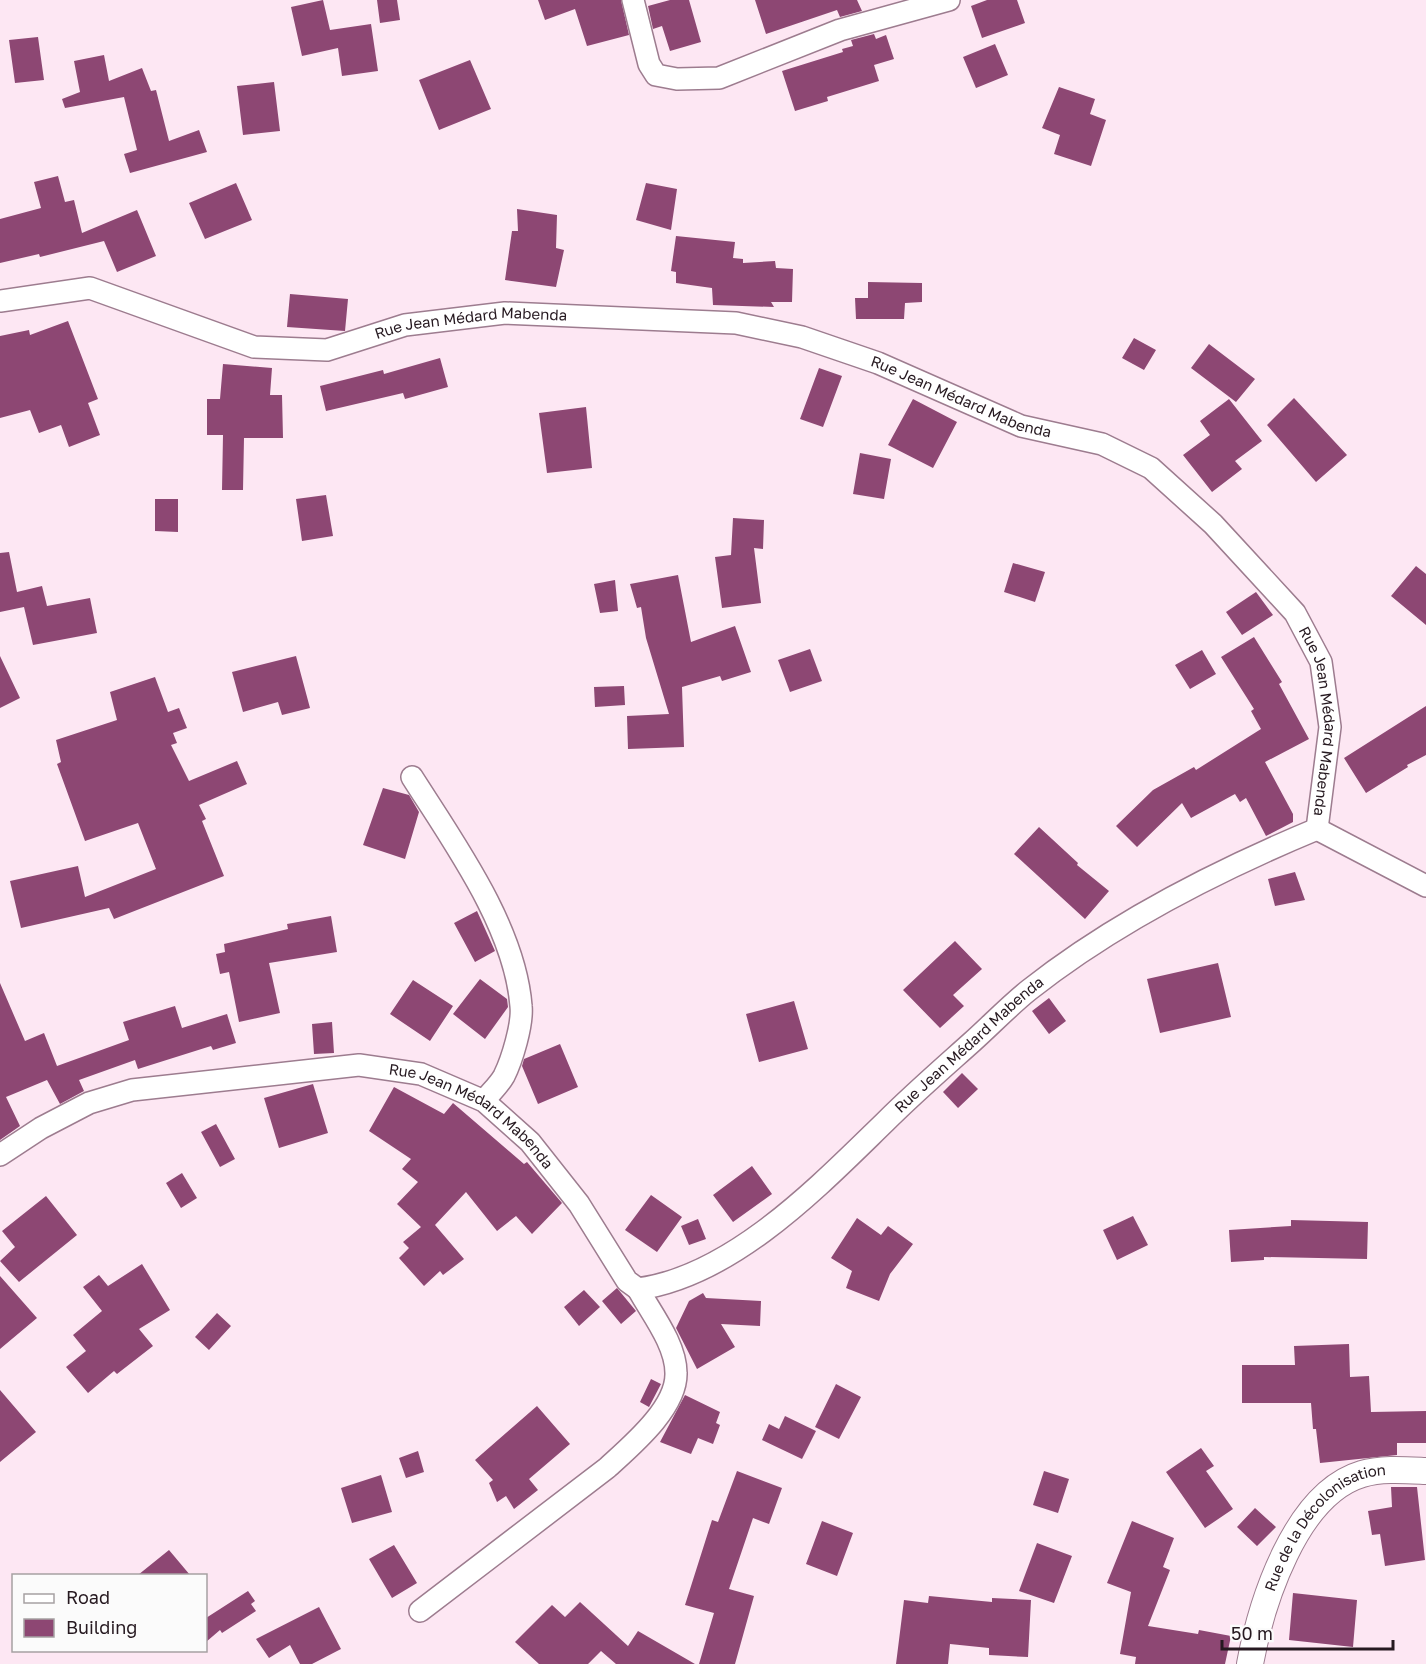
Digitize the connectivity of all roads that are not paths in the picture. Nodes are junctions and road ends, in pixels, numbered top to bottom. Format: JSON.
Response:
{"nodes":[{"id":1,"x":633,"y":0,"type":"edge"},
{"id":2,"x":950,"y":0,"type":"edge"},
{"id":3,"x":0,"y":301,"type":"edge"},
{"id":4,"x":412,"y":777,"type":"dead end"},
{"id":5,"x":1317,"y":829,"type":"junction"},
{"id":6,"x":1426,"y":886,"type":"edge"},
{"id":7,"x":484,"y":1101,"type":"junction"},
{"id":8,"x":0,"y":1155,"type":"edge"},
{"id":9,"x":638,"y":1289,"type":"junction"},
{"id":10,"x":1426,"y":1471,"type":"edge"},
{"id":11,"x":420,"y":1611,"type":"dead end"},
{"id":12,"x":1250,"y":1664,"type":"edge"}],
"edges":[{"from":1,"to":2,"type":"street"},
{"from":3,"to":5,"type":"street","name":"Rue Jean Médard Mabenda"},
{"from":4,"to":7,"type":"street"},
{"from":5,"to":6,"type":"street"},
{"from":5,"to":9,"type":"street","name":"Rue Jean Médard Mabenda"},
{"from":7,"to":8,"type":"street","name":"Rue Jean Médard Mabenda"},
{"from":7,"to":9,"type":"street","name":"Rue Jean Médard Mabenda"},
{"from":9,"to":11,"type":"street"},
{"from":10,"to":12,"type":"street","name":"Rue de la Décolonisation"}]}
